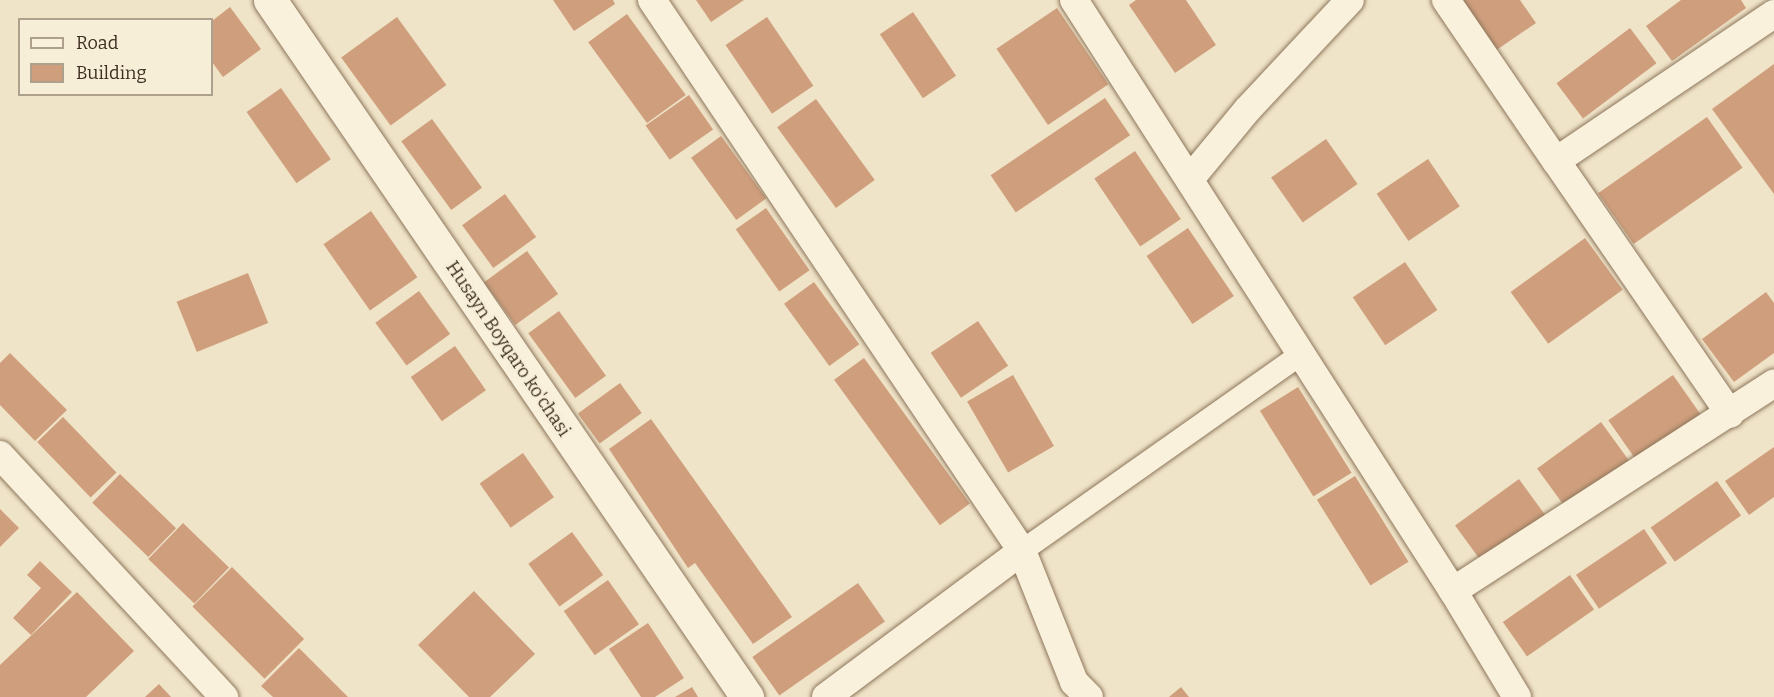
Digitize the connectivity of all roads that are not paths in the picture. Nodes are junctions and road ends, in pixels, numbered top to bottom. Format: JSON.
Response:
{"nodes":[{"id":1,"x":270,"y":0,"type":"edge"},
{"id":2,"x":652,"y":0,"type":"edge"},
{"id":3,"x":1074,"y":0,"type":"edge"},
{"id":4,"x":1350,"y":0,"type":"edge"},
{"id":5,"x":1446,"y":0,"type":"edge"},
{"id":6,"x":1774,"y":14,"type":"edge"},
{"id":7,"x":1556,"y":161,"type":"junction"},
{"id":8,"x":1190,"y":179,"type":"junction"},
{"id":9,"x":1303,"y":353,"type":"junction"},
{"id":10,"x":1774,"y":383,"type":"edge"},
{"id":11,"x":1730,"y":414,"type":"junction"},
{"id":12,"x":0,"y":456,"type":"edge"},
{"id":13,"x":1022,"y":551,"type":"junction"},
{"id":14,"x":1453,"y":591,"type":"junction"},
{"id":15,"x":224,"y":697,"type":"edge"},
{"id":16,"x":747,"y":697,"type":"edge"},
{"id":17,"x":826,"y":697,"type":"edge"},
{"id":18,"x":1089,"y":697,"type":"edge"},
{"id":19,"x":1517,"y":697,"type":"edge"}],
"edges":[{"from":1,"to":16,"type":"main road","name":"Husayn Boyqaro ko'chasi"},
{"from":2,"to":13,"type":"street"},
{"from":3,"to":8,"type":"street"},
{"from":4,"to":8,"type":"street"},
{"from":5,"to":7,"type":"street"},
{"from":6,"to":7,"type":"street"},
{"from":7,"to":11,"type":"street"},
{"from":8,"to":9,"type":"street"},
{"from":9,"to":13,"type":"street"},
{"from":9,"to":14,"type":"street"},
{"from":10,"to":11,"type":"street"},
{"from":11,"to":14,"type":"street"},
{"from":12,"to":15,"type":"street"},
{"from":13,"to":17,"type":"street"},
{"from":13,"to":18,"type":"street"},
{"from":14,"to":19,"type":"street"}]}
